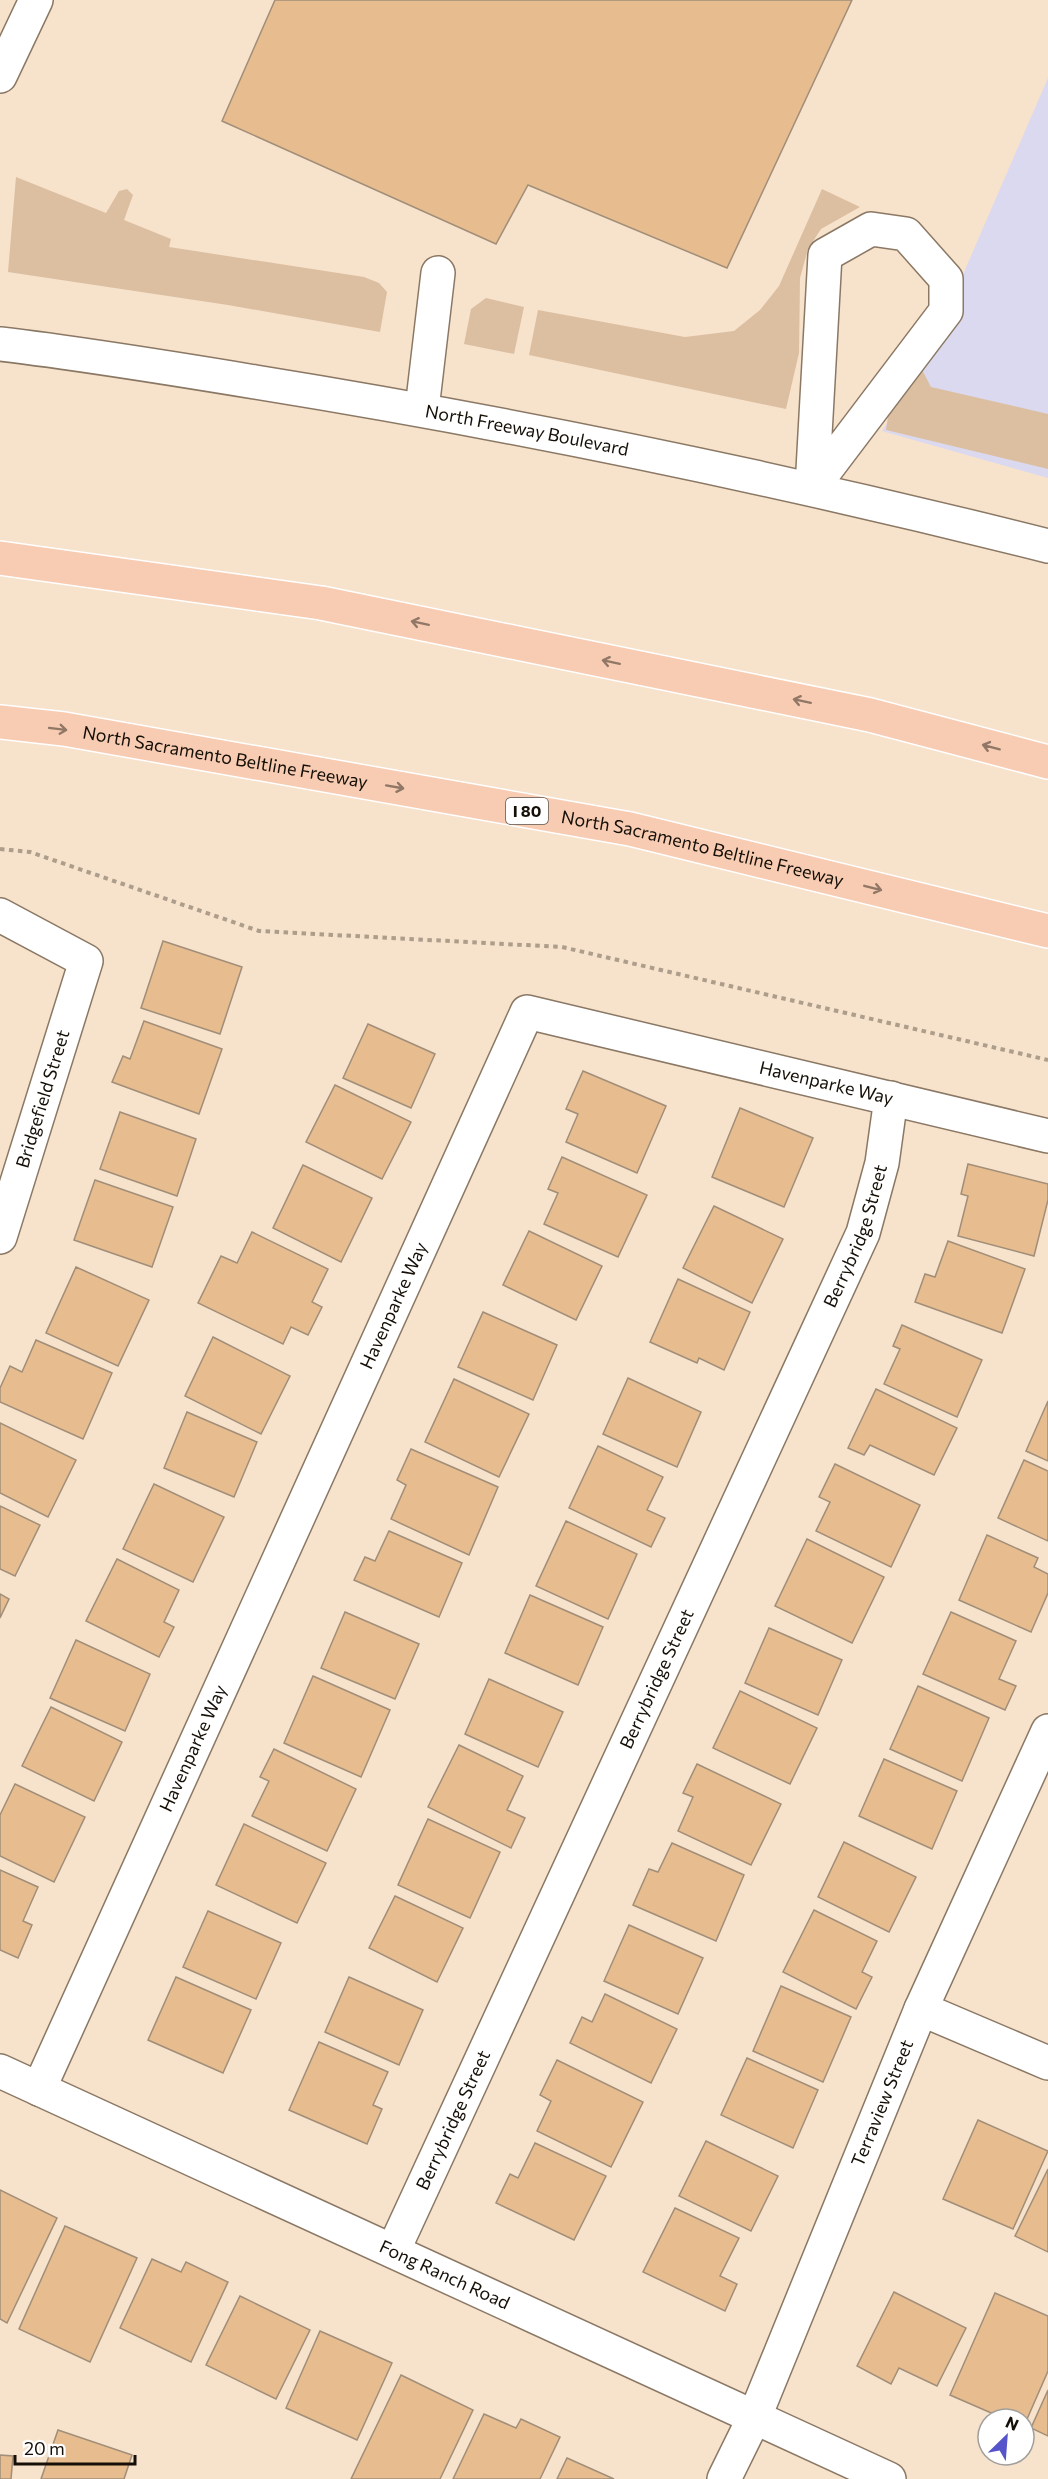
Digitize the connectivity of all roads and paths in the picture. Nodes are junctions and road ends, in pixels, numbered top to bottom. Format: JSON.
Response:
{"nodes":[{"id":1,"x":36,"y":0,"type":"edge"},
{"id":2,"x":0,"y":76,"type":"edge"},
{"id":3,"x":438,"y":273,"type":"dead end"},
{"id":4,"x":0,"y":344,"type":"edge"},
{"id":5,"x":422,"y":409,"type":"junction"},
{"id":6,"x":812,"y":488,"type":"junction"},
{"id":7,"x":1048,"y":546,"type":"edge"},
{"id":8,"x":0,"y":558,"type":"edge"},
{"id":9,"x":0,"y":722,"type":"edge"},
{"id":10,"x":1048,"y":762,"type":"edge"},
{"id":11,"x":0,"y":849,"type":"edge"},
{"id":12,"x":0,"y":915,"type":"edge"},
{"id":13,"x":1048,"y":931,"type":"edge"},
{"id":14,"x":1048,"y":1060,"type":"edge"},
{"id":15,"x":891,"y":1098,"type":"junction"},
{"id":16,"x":1048,"y":1136,"type":"edge"},
{"id":17,"x":0,"y":1237,"type":"edge"},
{"id":18,"x":1048,"y":1731,"type":"edge"},
{"id":19,"x":921,"y":2009,"type":"junction"},
{"id":20,"x":1048,"y":2062,"type":"edge"},
{"id":21,"x":0,"y":2072,"type":"edge"},
{"id":22,"x":39,"y":2090,"type":"junction"},
{"id":23,"x":393,"y":2250,"type":"junction"},
{"id":24,"x":754,"y":2416,"type":"junction"},
{"id":25,"x":724,"y":2479,"type":"edge"},
{"id":26,"x":889,"y":2479,"type":"edge"}],
"edges":[{"from":1,"to":2,"type":"street"},
{"from":3,"to":5,"type":"street"},
{"from":4,"to":5,"type":"street","name":"North Freeway Boulevard"},
{"from":5,"to":6,"type":"street","name":"North Freeway Boulevard"},
{"from":6,"to":6,"type":"street"},
{"from":6,"to":7,"type":"street","name":"North Freeway Boulevard"},
{"from":10,"to":8,"type":"highway","one_way":true},
{"from":9,"to":13,"type":"highway","name":"North Sacramento Beltline Freeway","number":"I 80","one_way":true},
{"from":11,"to":14,"type":"path"},
{"from":12,"to":17,"type":"street","name":"Bridgefield Street"},
{"from":15,"to":16,"type":"street","name":"Havenparke Way"},
{"from":15,"to":22,"type":"street","name":"Havenparke Way"},
{"from":15,"to":23,"type":"street","name":"Berrybridge Street"},
{"from":18,"to":19,"type":"street","name":"Terraview Street"},
{"from":19,"to":20,"type":"street"},
{"from":19,"to":24,"type":"street","name":"Terraview Street"},
{"from":21,"to":22,"type":"street","name":"Fong Ranch Road"},
{"from":22,"to":23,"type":"street","name":"Fong Ranch Road"},
{"from":23,"to":24,"type":"street","name":"Fong Ranch Road"},
{"from":24,"to":25,"type":"street","name":"Terraview Street"},
{"from":24,"to":26,"type":"street","name":"Fong Ranch Road"}]}
